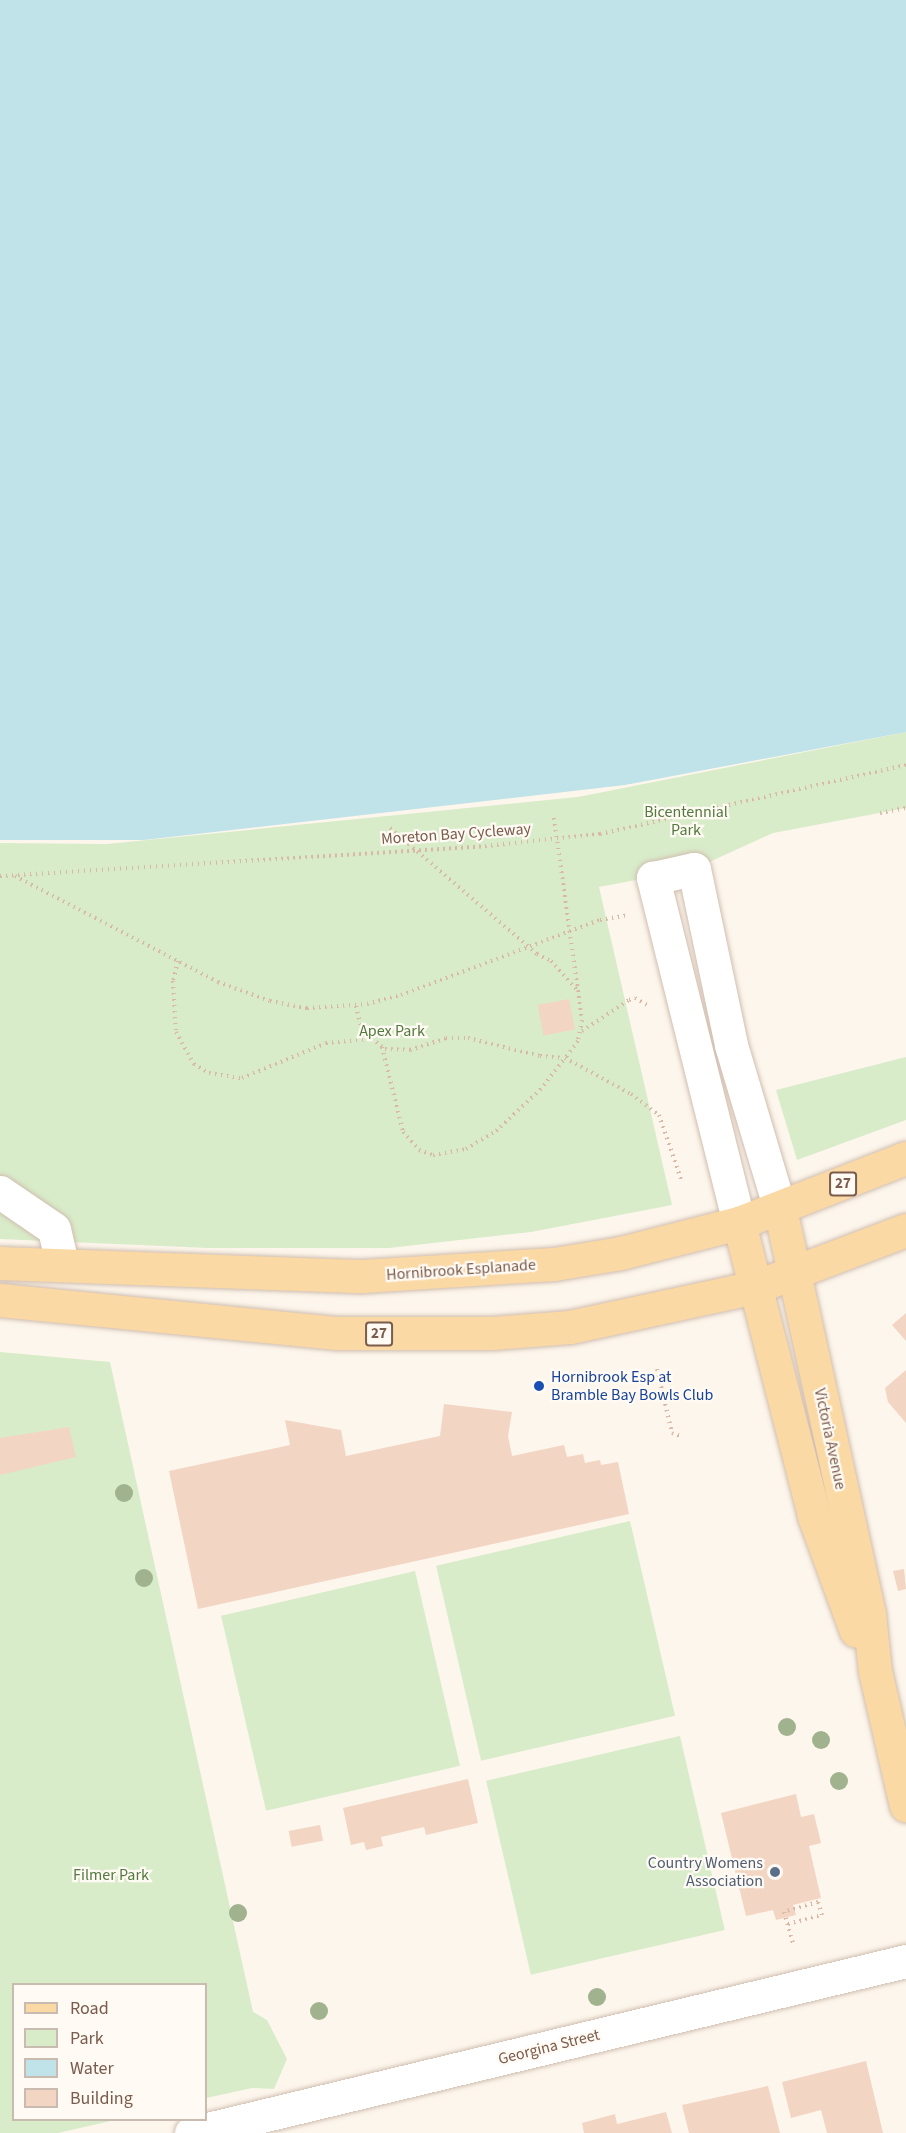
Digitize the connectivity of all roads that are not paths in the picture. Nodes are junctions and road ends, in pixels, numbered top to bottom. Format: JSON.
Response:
{"nodes":[{"id":1,"x":906,"y":1158,"type":"edge"},
{"id":2,"x":0,"y":1192,"type":"edge"},
{"id":3,"x":780,"y":1209,"type":"junction"},
{"id":4,"x":739,"y":1223,"type":"junction"},
{"id":5,"x":906,"y":1230,"type":"edge"},
{"id":6,"x":0,"y":1263,"type":"edge"},
{"id":7,"x":62,"y":1263,"type":"junction"},
{"id":8,"x":796,"y":1274,"type":"junction"},
{"id":9,"x":755,"y":1287,"type":"junction"},
{"id":10,"x":0,"y":1300,"type":"edge"},
{"id":11,"x":875,"y":1671,"type":"junction"},
{"id":12,"x":906,"y":1805,"type":"edge"},
{"id":13,"x":906,"y":1961,"type":"edge"},
{"id":14,"x":191,"y":2133,"type":"edge"}],
"edges":[{"from":1,"to":3,"type":"main road","name":"Hornibrook Esplanade","number":"27"},
{"from":2,"to":7,"type":"street"},
{"from":3,"to":4,"type":"main road","name":"Hornibrook Esplanade","number":"27"},
{"from":3,"to":4,"type":"street"},
{"from":3,"to":8,"type":"main road","name":"Victoria Avenue"},
{"from":4,"to":7,"type":"main road","name":"Hornibrook Esplanade","number":"27"},
{"from":4,"to":9,"type":"main road","name":"Victoria Avenue"},
{"from":5,"to":8,"type":"main road","number":"27"},
{"from":6,"to":7,"type":"main road","name":"Hornibrook Esplanade","number":"27"},
{"from":8,"to":9,"type":"main road","number":"27"},
{"from":8,"to":11,"type":"main road","name":"Victoria Avenue"},
{"from":9,"to":10,"type":"main road","number":"27"},
{"from":9,"to":11,"type":"main road","name":"Victoria Avenue"},
{"from":11,"to":12,"type":"main road","name":"Victoria Avenue"},
{"from":13,"to":14,"type":"street","name":"Georgina Street"}]}
